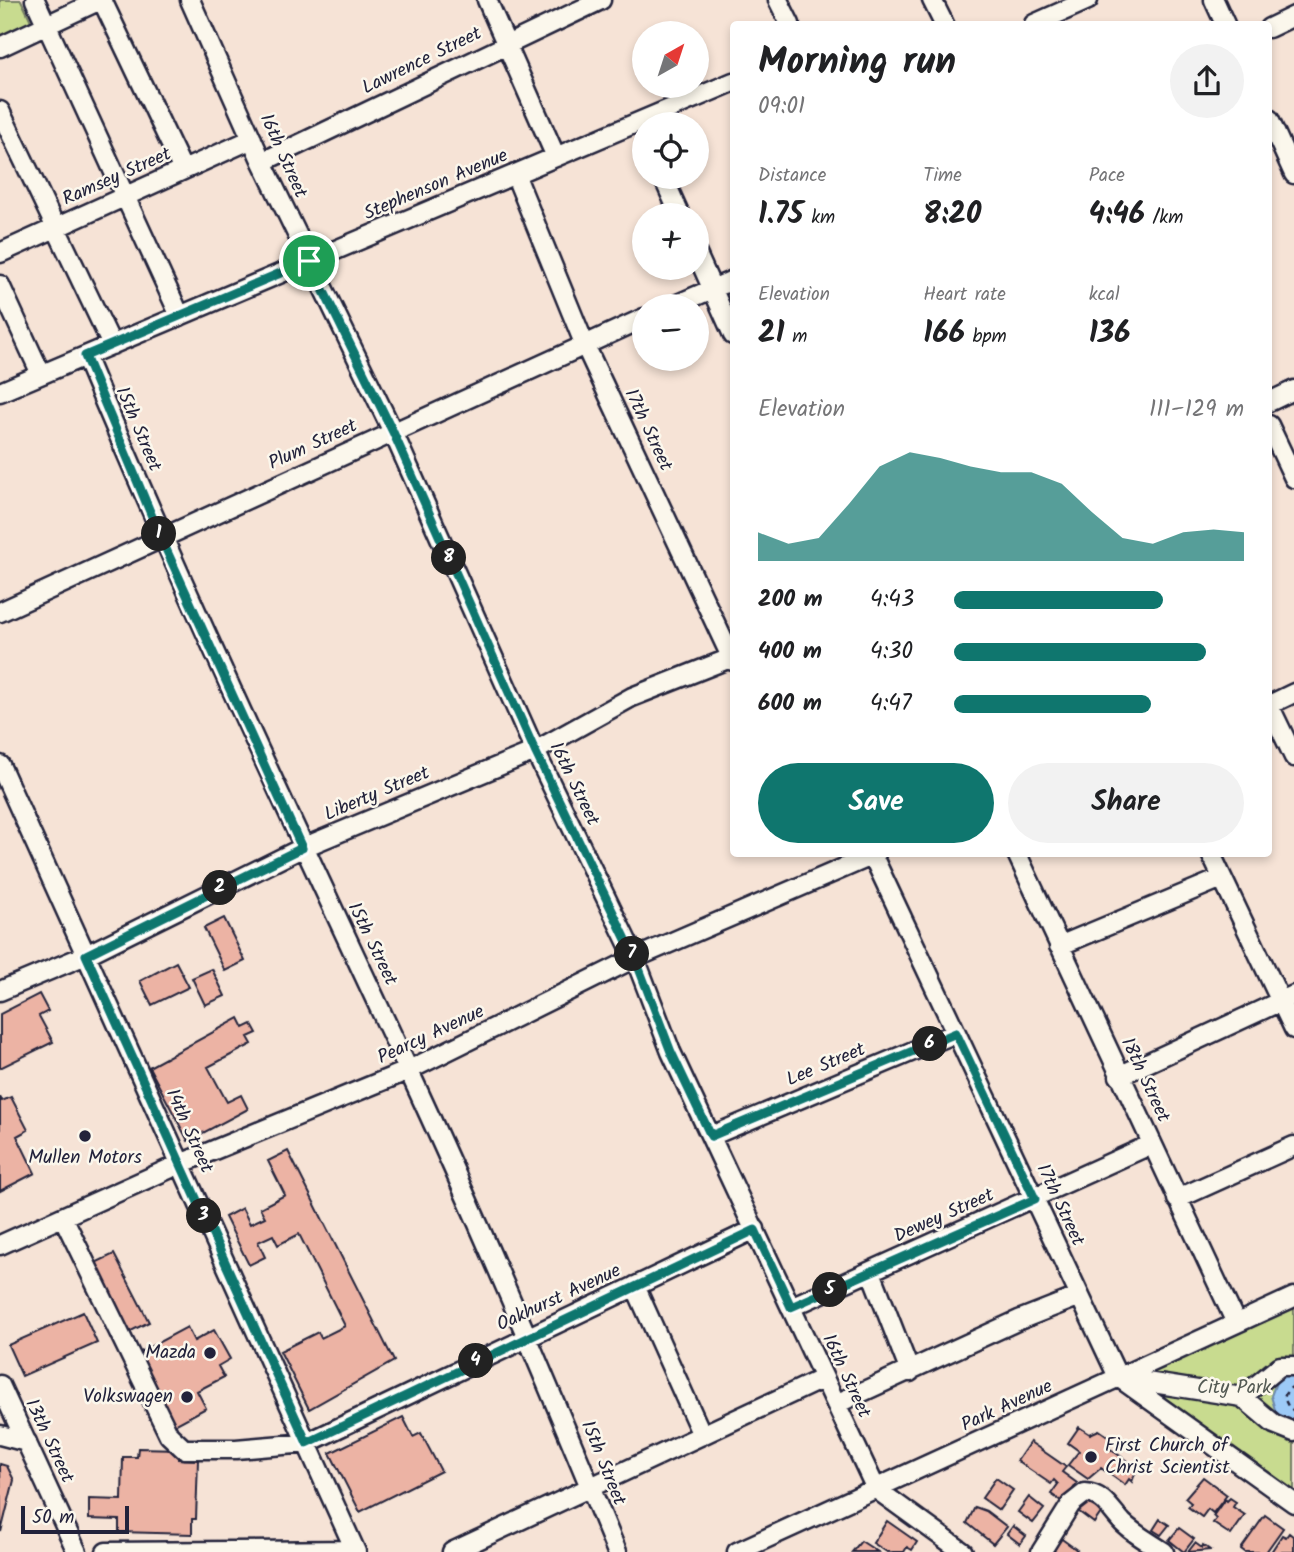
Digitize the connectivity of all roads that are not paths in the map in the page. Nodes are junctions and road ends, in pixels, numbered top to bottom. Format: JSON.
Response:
{"nodes":[{"id":1,"x":35,"y":0,"type":"edge"},
{"id":2,"x":101,"y":0,"type":"edge"},
{"id":3,"x":190,"y":0,"type":"edge"},
{"id":4,"x":487,"y":0,"type":"edge"},
{"id":5,"x":601,"y":0,"type":"edge"},
{"id":6,"x":778,"y":0,"type":"edge"},
{"id":7,"x":932,"y":0,"type":"edge"},
{"id":8,"x":1088,"y":0,"type":"edge"},
{"id":9,"x":1214,"y":0,"type":"edge"},
{"id":10,"x":1294,"y":16,"type":"edge"},
{"id":11,"x":788,"y":21,"type":"edge"},
{"id":12,"x":942,"y":21,"type":"edge"},
{"id":13,"x":1041,"y":21,"type":"edge"},
{"id":14,"x":1224,"y":21,"type":"edge"},
{"id":15,"x":47,"y":26,"type":"junction"},
{"id":16,"x":1272,"y":27,"type":"edge"},
{"id":17,"x":508,"y":43,"type":"junction"},
{"id":18,"x":0,"y":47,"type":"edge"},
{"id":19,"x":730,"y":84,"type":"edge"},
{"id":20,"x":0,"y":111,"type":"edge"},
{"id":21,"x":674,"y":112,"type":"edge"},
{"id":22,"x":1272,"y":126,"type":"edge"},
{"id":23,"x":632,"y":132,"type":"edge"},
{"id":24,"x":252,"y":139,"type":"junction"},
{"id":25,"x":556,"y":157,"type":"junction"},
{"id":26,"x":262,"y":162,"type":"junction"},
{"id":27,"x":183,"y":170,"type":"junction"},
{"id":28,"x":515,"y":174,"type":"junction"},
{"id":29,"x":1294,"y":174,"type":"edge"},
{"id":30,"x":125,"y":196,"type":"junction"},
{"id":31,"x":55,"y":228,"type":"junction"},
{"id":32,"x":0,"y":253,"type":"edge"},
{"id":33,"x":309,"y":261,"type":"junction"},
{"id":34,"x":709,"y":280,"type":"edge"},
{"id":35,"x":730,"y":282,"type":"edge"},
{"id":36,"x":0,"y":285,"type":"edge"},
{"id":37,"x":713,"y":290,"type":"junction"},
{"id":38,"x":703,"y":294,"type":"edge"},
{"id":39,"x":180,"y":316,"type":"junction"},
{"id":40,"x":632,"y":323,"type":"edge"},
{"id":41,"x":730,"y":328,"type":"edge"},
{"id":42,"x":584,"y":343,"type":"junction"},
{"id":43,"x":112,"y":345,"type":"junction"},
{"id":44,"x":85,"y":356,"type":"junction"},
{"id":45,"x":41,"y":374,"type":"junction"},
{"id":46,"x":1294,"y":390,"type":"edge"},
{"id":47,"x":0,"y":392,"type":"edge"},
{"id":48,"x":1272,"y":401,"type":"edge"},
{"id":49,"x":1272,"y":431,"type":"edge"},
{"id":50,"x":393,"y":432,"type":"junction"},
{"id":51,"x":1294,"y":478,"type":"edge"},
{"id":52,"x":161,"y":538,"type":"junction"},
{"id":53,"x":0,"y":612,"type":"edge"},
{"id":54,"x":730,"y":653,"type":"edge"},
{"id":55,"x":730,"y":660,"type":"edge"},
{"id":56,"x":1294,"y":692,"type":"edge"},
{"id":57,"x":1272,"y":703,"type":"edge"},
{"id":58,"x":1272,"y":711,"type":"edge"},
{"id":59,"x":535,"y":751,"type":"junction"},
{"id":60,"x":1294,"y":757,"type":"edge"},
{"id":61,"x":0,"y":765,"type":"edge"},
{"id":62,"x":302,"y":848,"type":"junction"},
{"id":63,"x":867,"y":857,"type":"edge"},
{"id":64,"x":875,"y":857,"type":"edge"},
{"id":65,"x":1018,"y":857,"type":"edge"},
{"id":66,"x":1212,"y":857,"type":"edge"},
{"id":67,"x":1222,"y":878,"type":"junction"},
{"id":68,"x":1059,"y":946,"type":"junction"},
{"id":69,"x":86,"y":955,"type":"junction"},
{"id":70,"x":635,"y":958,"type":"junction"},
{"id":71,"x":0,"y":990,"type":"edge"},
{"id":72,"x":1287,"y":998,"type":"edge"},
{"id":73,"x":1294,"y":1029,"type":"edge"},
{"id":74,"x":956,"y":1033,"type":"junction"},
{"id":75,"x":409,"y":1070,"type":"junction"},
{"id":76,"x":1119,"y":1076,"type":"junction"},
{"id":77,"x":711,"y":1136,"type":"junction"},
{"id":78,"x":1152,"y":1144,"type":"junction"},
{"id":79,"x":1294,"y":1146,"type":"edge"},
{"id":80,"x":180,"y":1164,"type":"junction"},
{"id":81,"x":1035,"y":1199,"type":"junction"},
{"id":82,"x":1177,"y":1199,"type":"junction"},
{"id":83,"x":63,"y":1217,"type":"junction"},
{"id":84,"x":755,"y":1230,"type":"junction"},
{"id":85,"x":0,"y":1245,"type":"edge"},
{"id":86,"x":871,"y":1272,"type":"junction"},
{"id":87,"x":635,"y":1286,"type":"junction"},
{"id":88,"x":1080,"y":1296,"type":"junction"},
{"id":89,"x":1294,"y":1297,"type":"edge"},
{"id":90,"x":791,"y":1307,"type":"junction"},
{"id":91,"x":1236,"y":1323,"type":"junction"},
{"id":92,"x":528,"y":1335,"type":"junction"},
{"id":93,"x":1294,"y":1366,"type":"edge"},
{"id":94,"x":910,"y":1372,"type":"junction"},
{"id":95,"x":1118,"y":1377,"type":"junction"},
{"id":96,"x":824,"y":1378,"type":"junction"},
{"id":97,"x":0,"y":1385,"type":"edge"},
{"id":98,"x":1242,"y":1397,"type":"junction"},
{"id":99,"x":836,"y":1404,"type":"junction"},
{"id":100,"x":1294,"y":1432,"type":"edge"},
{"id":101,"x":0,"y":1434,"type":"edge"},
{"id":102,"x":702,"y":1435,"type":"junction"},
{"id":103,"x":27,"y":1442,"type":"junction"},
{"id":104,"x":307,"y":1443,"type":"junction"},
{"id":105,"x":590,"y":1487,"type":"junction"},
{"id":106,"x":876,"y":1489,"type":"junction"},
{"id":107,"x":1294,"y":1503,"type":"edge"},
{"id":108,"x":952,"y":1549,"type":"edge"},
{"id":109,"x":356,"y":1551,"type":"edge"},
{"id":110,"x":746,"y":1551,"type":"edge"},
{"id":111,"x":77,"y":1552,"type":"edge"},
{"id":112,"x":106,"y":1552,"type":"edge"},
{"id":113,"x":452,"y":1552,"type":"edge"},
{"id":114,"x":617,"y":1552,"type":"edge"},
{"id":115,"x":1041,"y":1552,"type":"edge"},
{"id":116,"x":1164,"y":1552,"type":"edge"}],
"edges":[{"from":1,"to":15,"type":"street"},
{"from":2,"to":15,"type":"street"},
{"from":2,"to":27,"type":"street"},
{"from":3,"to":24,"type":"street","name":"16th Street"},
{"from":4,"to":17,"type":"street"},
{"from":5,"to":17,"type":"street","name":"Lawrence Street"},
{"from":6,"to":11,"type":"street"},
{"from":7,"to":12,"type":"street"},
{"from":8,"to":13,"type":"street"},
{"from":9,"to":14,"type":"street"},
{"from":10,"to":16,"type":"street"},
{"from":15,"to":18,"type":"street"},
{"from":15,"to":30,"type":"street"},
{"from":17,"to":25,"type":"street"},
{"from":17,"to":26,"type":"street","name":"Lawrence Street"},
{"from":19,"to":21,"type":"street","name":"Stephenson Avenue"},
{"from":20,"to":31,"type":"street"},
{"from":22,"to":29,"type":"street"},
{"from":23,"to":25,"type":"street","name":"Stephenson Avenue"},
{"from":24,"to":26,"type":"street","name":"16th Street"},
{"from":24,"to":27,"type":"street","name":"Ramsey Street"},
{"from":25,"to":28,"type":"street","name":"Stephenson Avenue"},
{"from":26,"to":33,"type":"street","name":"16th Street"},
{"from":27,"to":30,"type":"street","name":"Ramsey Street"},
{"from":28,"to":33,"type":"street","name":"Stephenson Avenue"},
{"from":28,"to":42,"type":"street","name":"17th Street"},
{"from":30,"to":31,"type":"street","name":"Ramsey Street"},
{"from":30,"to":39,"type":"street"},
{"from":31,"to":32,"type":"street","name":"Ramsey Street"},
{"from":31,"to":43,"type":"street"},
{"from":33,"to":39,"type":"street","name":"Stephenson Avenue"},
{"from":33,"to":50,"type":"street","name":"16th Street"},
{"from":34,"to":37,"type":"street"},
{"from":35,"to":37,"type":"street"},
{"from":36,"to":45,"type":"street"},
{"from":37,"to":38,"type":"street"},
{"from":37,"to":41,"type":"street"},
{"from":39,"to":43,"type":"street","name":"Stephenson Avenue"},
{"from":40,"to":42,"type":"street","name":"Plum Street"},
{"from":42,"to":50,"type":"street","name":"Plum Street"},
{"from":42,"to":54,"type":"street","name":"17th Street"},
{"from":43,"to":44,"type":"street","name":"Stephenson Avenue"},
{"from":44,"to":45,"type":"street","name":"Stephenson Avenue"},
{"from":44,"to":52,"type":"street","name":"15th Street"},
{"from":45,"to":47,"type":"street","name":"Stephenson Avenue"},
{"from":46,"to":48,"type":"street"},
{"from":49,"to":51,"type":"street"},
{"from":50,"to":52,"type":"street","name":"Plum Street"},
{"from":50,"to":59,"type":"street","name":"16th Street"},
{"from":52,"to":53,"type":"street","name":"Plum Street"},
{"from":52,"to":62,"type":"street","name":"15th Street"},
{"from":55,"to":59,"type":"street","name":"Liberty Street"},
{"from":56,"to":57,"type":"street"},
{"from":58,"to":60,"type":"street"},
{"from":59,"to":62,"type":"street","name":"Liberty Street"},
{"from":59,"to":70,"type":"street","name":"16th Street"},
{"from":61,"to":69,"type":"street","name":"14th Street"},
{"from":62,"to":69,"type":"street","name":"Liberty Street"},
{"from":62,"to":75,"type":"street","name":"15th Street"},
{"from":63,"to":70,"type":"street","name":"Pearcy Avenue"},
{"from":64,"to":74,"type":"street","name":"17th Street"},
{"from":65,"to":68,"type":"street","name":"18th Street"},
{"from":66,"to":67,"type":"street"},
{"from":67,"to":68,"type":"street"},
{"from":67,"to":72,"type":"street"},
{"from":68,"to":76,"type":"street","name":"18th Street"},
{"from":69,"to":71,"type":"street","name":"Liberty Street"},
{"from":69,"to":80,"type":"street","name":"14th Street"},
{"from":70,"to":75,"type":"street","name":"Pearcy Avenue"},
{"from":70,"to":77,"type":"street","name":"16th Street"},
{"from":72,"to":73,"type":"street"},
{"from":72,"to":76,"type":"street"},
{"from":74,"to":77,"type":"street","name":"Lee Street"},
{"from":74,"to":81,"type":"street","name":"17th Street"},
{"from":75,"to":80,"type":"street","name":"Pearcy Avenue"},
{"from":75,"to":92,"type":"street","name":"15th Street"},
{"from":76,"to":78,"type":"street","name":"18th Street"},
{"from":77,"to":84,"type":"street","name":"16th Street"},
{"from":78,"to":81,"type":"street","name":"Dewey Street"},
{"from":78,"to":82,"type":"street","name":"18th Street"},
{"from":79,"to":82,"type":"street"},
{"from":80,"to":83,"type":"street","name":"Pearcy Avenue"},
{"from":80,"to":104,"type":"street","name":"14th Street"},
{"from":81,"to":86,"type":"street","name":"Dewey Street"},
{"from":81,"to":88,"type":"street","name":"17th Street"},
{"from":82,"to":91,"type":"street","name":"18th Street"},
{"from":83,"to":85,"type":"street","name":"Pearcy Avenue"},
{"from":83,"to":104,"type":"street"},
{"from":84,"to":87,"type":"street","name":"Oakhurst Avenue"},
{"from":84,"to":90,"type":"street","name":"16th Street"},
{"from":86,"to":90,"type":"street","name":"Dewey Street"},
{"from":86,"to":94,"type":"street"},
{"from":87,"to":92,"type":"street","name":"Oakhurst Avenue"},
{"from":87,"to":102,"type":"street"},
{"from":88,"to":94,"type":"street"},
{"from":88,"to":95,"type":"street","name":"17th Street"},
{"from":89,"to":91,"type":"street","name":"Park Avenue"},
{"from":90,"to":96,"type":"street","name":"16th Street"},
{"from":91,"to":95,"type":"street","name":"Park Avenue"},
{"from":92,"to":104,"type":"street","name":"Oakhurst Avenue"},
{"from":92,"to":105,"type":"street","name":"15th Street"},
{"from":93,"to":98,"type":"street"},
{"from":94,"to":99,"type":"street"},
{"from":95,"to":98,"type":"street"},
{"from":95,"to":106,"type":"street","name":"Park Avenue"},
{"from":95,"to":107,"type":"street","name":"17th Street"},
{"from":96,"to":99,"type":"street","name":"16th Street"},
{"from":96,"to":102,"type":"street"},
{"from":97,"to":103,"type":"street","name":"13th Street"},
{"from":98,"to":100,"type":"street"},
{"from":99,"to":106,"type":"street","name":"16th Street"},
{"from":101,"to":103,"type":"street"},
{"from":102,"to":105,"type":"street"},
{"from":103,"to":111,"type":"street","name":"13th Street"},
{"from":104,"to":109,"type":"street","name":"14th Street"},
{"from":105,"to":113,"type":"street"},
{"from":105,"to":114,"type":"street","name":"15th Street"},
{"from":106,"to":108,"type":"street","name":"16th Street"},
{"from":106,"to":110,"type":"street","name":"Park Avenue"},
{"from":109,"to":112,"type":"street"},
{"from":115,"to":116,"type":"street"}]}
